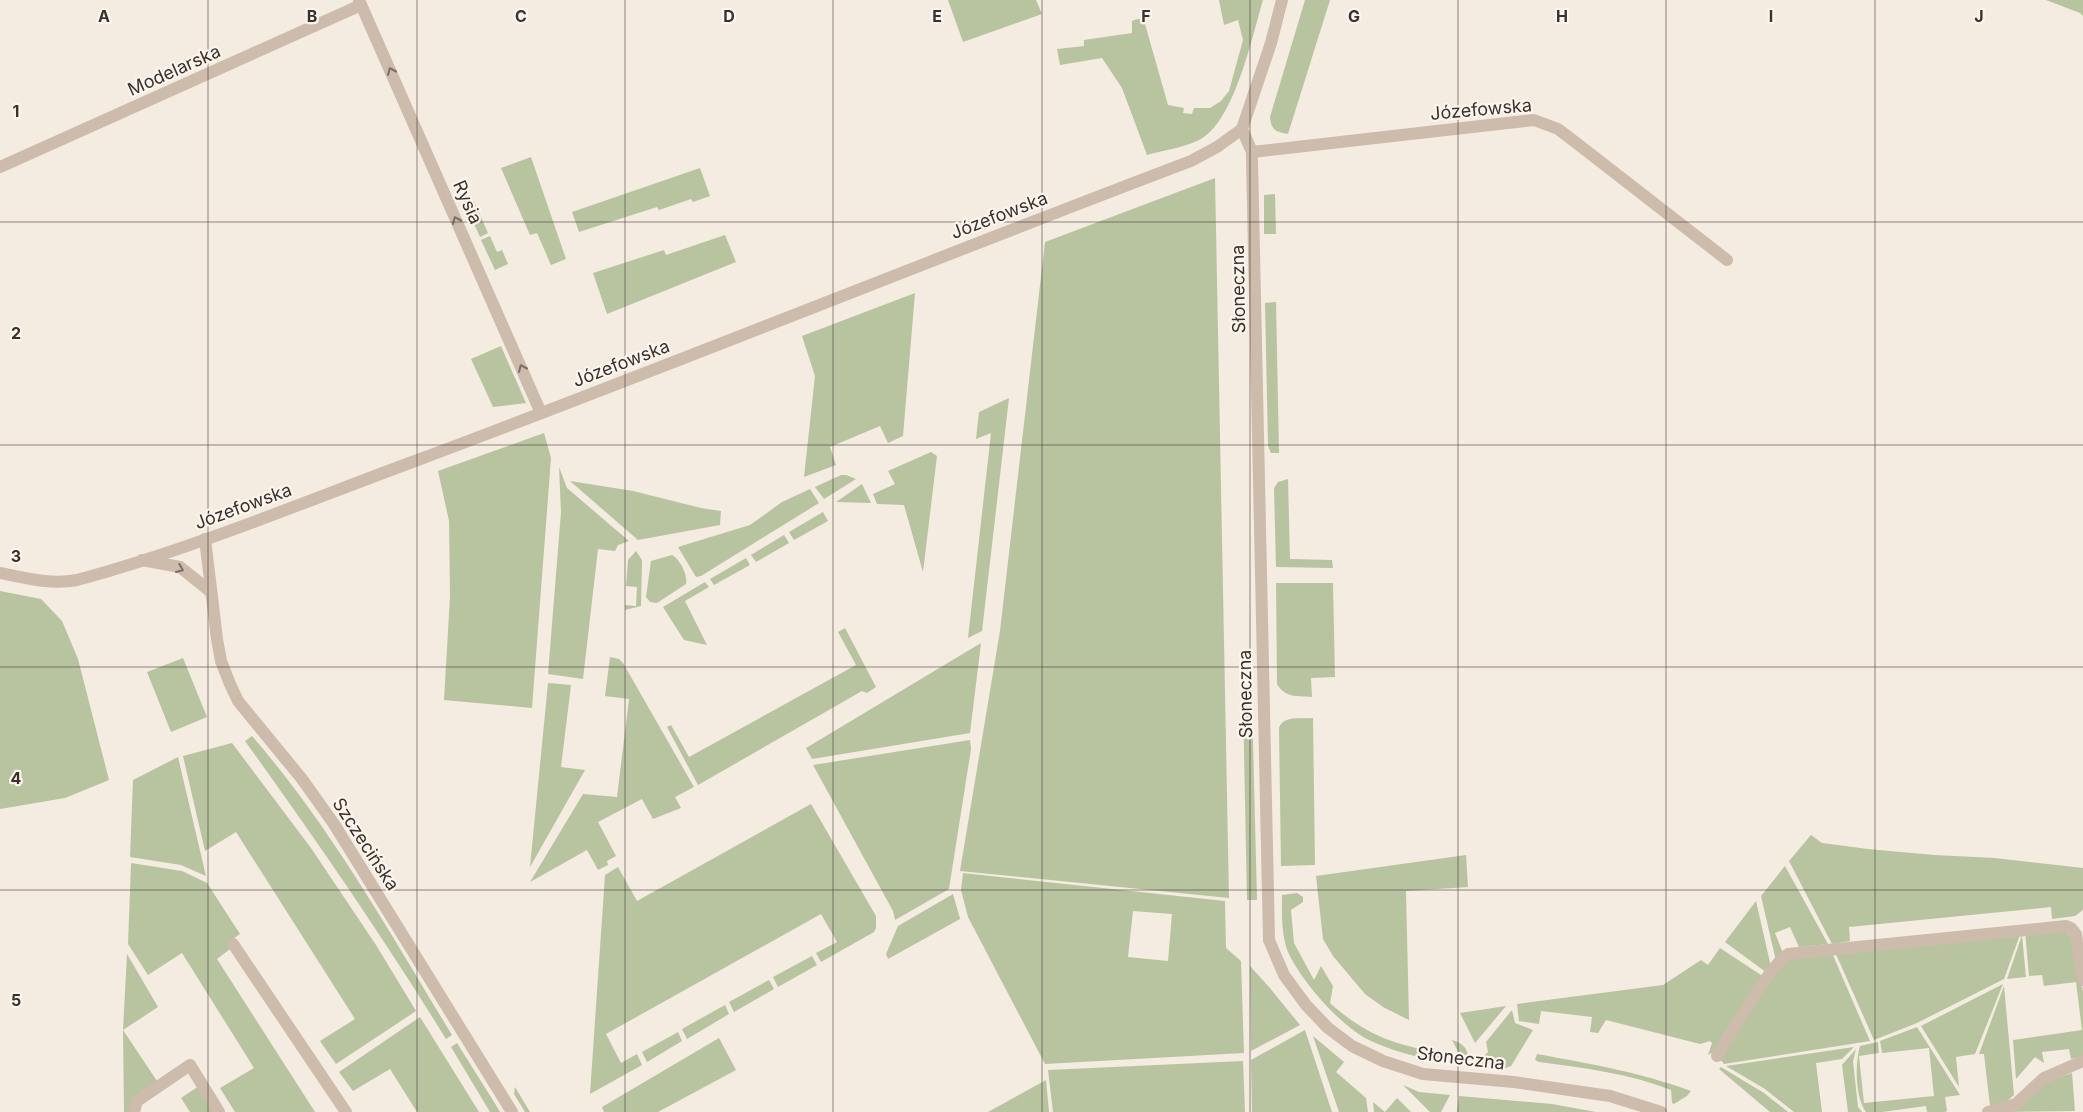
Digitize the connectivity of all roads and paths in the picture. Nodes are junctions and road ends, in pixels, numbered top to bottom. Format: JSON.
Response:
{"nodes":[{"id":1,"x":1282,"y":0,"type":"edge"},
{"id":2,"x":360,"y":3,"type":"edge"},
{"id":3,"x":1242,"y":129,"type":"junction"},
{"id":4,"x":1252,"y":152,"type":"junction"},
{"id":5,"x":0,"y":167,"type":"edge"},
{"id":6,"x":1727,"y":260,"type":"dead end"},
{"id":7,"x":542,"y":413,"type":"junction"},
{"id":8,"x":205,"y":539,"type":"junction"},
{"id":9,"x":142,"y":560,"type":"junction"},
{"id":10,"x":0,"y":573,"type":"edge"},
{"id":11,"x":211,"y":592,"type":"junction"},
{"id":12,"x":233,"y":944,"type":"dead end"},
{"id":13,"x":2083,"y":980,"type":"edge"},
{"id":14,"x":1716,"y":1056,"type":"dead end"},
{"id":15,"x":2083,"y":1061,"type":"edge"},
{"id":16,"x":134,"y":1112,"type":"edge"},
{"id":17,"x":219,"y":1112,"type":"edge"},
{"id":18,"x":346,"y":1112,"type":"edge"},
{"id":19,"x":512,"y":1112,"type":"edge"},
{"id":20,"x":1661,"y":1112,"type":"edge"},
{"id":21,"x":1988,"y":1112,"type":"edge"}],
"edges":[{"from":1,"to":3,"type":"street"},
{"from":2,"to":5,"type":"street","name":"Modelarska"},
{"from":7,"to":2,"type":"street","name":"Rysia","one_way":true},
{"from":3,"to":4,"type":"street","name":"Słoneczna"},
{"from":3,"to":7,"type":"street","name":"Józefowska"},
{"from":4,"to":6,"type":"street","name":"Józefowska"},
{"from":4,"to":20,"type":"street","name":"Słoneczna"},
{"from":7,"to":8,"type":"street","name":"Józefowska"},
{"from":8,"to":9,"type":"street","name":"Józefowska"},
{"from":8,"to":11,"type":"street","name":"Szczecińska"},
{"from":9,"to":10,"type":"street","name":"Józefowska"},
{"from":9,"to":11,"type":"street","one_way":true},
{"from":11,"to":19,"type":"street","name":"Szczecińska"},
{"from":12,"to":18,"type":"street"},
{"from":13,"to":14,"type":"street"},
{"from":15,"to":21,"type":"street"},
{"from":16,"to":17,"type":"street"}]}
